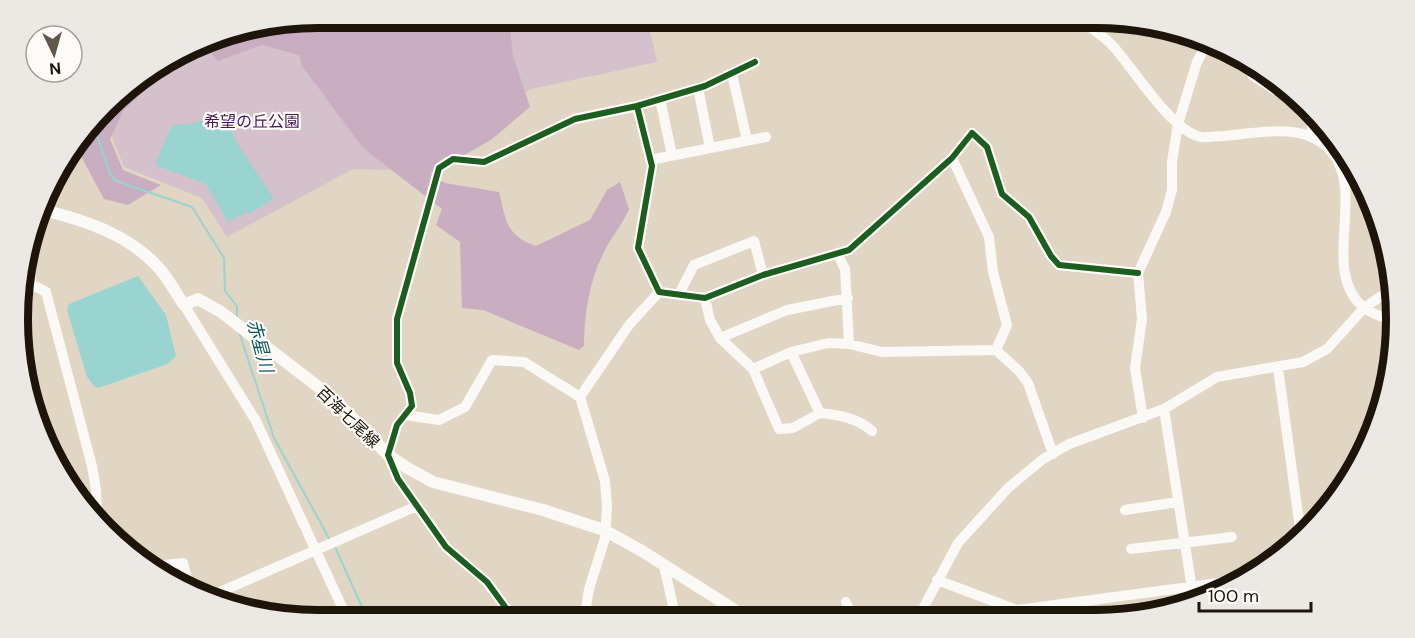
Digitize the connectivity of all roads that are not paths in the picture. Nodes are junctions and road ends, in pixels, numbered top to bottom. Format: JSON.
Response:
{"nodes":[{"id":1,"x":1090,"y":28,"type":"edge"},
{"id":2,"x":1204,"y":50,"type":"edge"},
{"id":3,"x":755,"y":62,"type":"dead end"},
{"id":4,"x":732,"y":74,"type":"junction"},
{"id":5,"x":1252,"y":75,"type":"dead end"},
{"id":6,"x":1270,"y":87,"type":"edge"},
{"id":7,"x":698,"y":88,"type":"junction"},
{"id":8,"x":660,"y":99,"type":"junction"},
{"id":9,"x":637,"y":106,"type":"junction"},
{"id":10,"x":1178,"y":124,"type":"junction"},
{"id":11,"x":766,"y":137,"type":"dead end"},
{"id":12,"x":1321,"y":138,"type":"edge"},
{"id":13,"x":747,"y":140,"type":"junction"},
{"id":14,"x":710,"y":148,"type":"junction"},
{"id":15,"x":672,"y":155,"type":"junction"},
{"id":16,"x":952,"y":158,"type":"junction"},
{"id":17,"x":650,"y":160,"type":"junction"},
{"id":18,"x":50,"y":212,"type":"edge"},
{"id":19,"x":838,"y":255,"type":"junction"},
{"id":20,"x":1138,"y":273,"type":"junction"},
{"id":21,"x":763,"y":275,"type":"junction"},
{"id":22,"x":31,"y":284,"type":"edge"},
{"id":23,"x":659,"y":292,"type":"junction"},
{"id":24,"x":1385,"y":293,"type":"edge"},
{"id":25,"x":679,"y":294,"type":"junction"},
{"id":26,"x":705,"y":298,"type":"junction"},
{"id":27,"x":848,"y":298,"type":"junction"},
{"id":28,"x":184,"y":305,"type":"junction"},
{"id":29,"x":1364,"y":308,"type":"junction"},
{"id":30,"x":1386,"y":318,"type":"edge"},
{"id":31,"x":720,"y":338,"type":"junction"},
{"id":32,"x":849,"y":344,"type":"junction"},
{"id":33,"x":996,"y":350,"type":"junction"},
{"id":34,"x":791,"y":352,"type":"junction"},
{"id":35,"x":1278,"y":368,"type":"junction"},
{"id":36,"x":753,"y":369,"type":"junction"},
{"id":37,"x":580,"y":397,"type":"junction"},
{"id":38,"x":1164,"y":409,"type":"junction"},
{"id":39,"x":820,"y":413,"type":"junction"},
{"id":40,"x":405,"y":415,"type":"junction"},
{"id":41,"x":1143,"y":418,"type":"junction"},
{"id":42,"x":872,"y":431,"type":"dead end"},
{"id":43,"x":1053,"y":453,"type":"junction"},
{"id":44,"x":388,"y":455,"type":"junction"},
{"id":45,"x":1178,"y":502,"type":"junction"},
{"id":46,"x":97,"y":505,"type":"edge"},
{"id":47,"x":417,"y":506,"type":"junction"},
{"id":48,"x":1125,"y":510,"type":"dead end"},
{"id":49,"x":1300,"y":525,"type":"edge"},
{"id":50,"x":604,"y":530,"type":"junction"},
{"id":51,"x":1232,"y":537,"type":"dead end"},
{"id":52,"x":1185,"y":543,"type":"junction"},
{"id":53,"x":1131,"y":549,"type":"dead end"},
{"id":54,"x":316,"y":550,"type":"junction"},
{"id":55,"x":164,"y":565,"type":"edge"},
{"id":56,"x":664,"y":566,"type":"junction"},
{"id":57,"x":187,"y":578,"type":"edge"},
{"id":58,"x":937,"y":580,"type":"junction"},
{"id":59,"x":1217,"y":583,"type":"edge"},
{"id":60,"x":1192,"y":586,"type":"junction"},
{"id":61,"x":220,"y":592,"type":"edge"},
{"id":62,"x":1193,"y":593,"type":"edge"},
{"id":63,"x":846,"y":602,"type":"dead end"},
{"id":64,"x":343,"y":610,"type":"edge"},
{"id":65,"x":508,"y":610,"type":"edge"},
{"id":66,"x":586,"y":610,"type":"edge"},
{"id":67,"x":674,"y":610,"type":"edge"},
{"id":68,"x":728,"y":610,"type":"edge"},
{"id":69,"x":849,"y":610,"type":"edge"},
{"id":70,"x":922,"y":610,"type":"edge"}],
"edges":[{"from":1,"to":10,"type":"street"},
{"from":2,"to":10,"type":"street"},
{"from":3,"to":4,"type":"street"},
{"from":4,"to":7,"type":"street"},
{"from":4,"to":13,"type":"street"},
{"from":5,"to":6,"type":"street"},
{"from":7,"to":8,"type":"street"},
{"from":7,"to":14,"type":"street"},
{"from":8,"to":9,"type":"street"},
{"from":8,"to":15,"type":"street"},
{"from":9,"to":17,"type":"street"},
{"from":9,"to":40,"type":"street"},
{"from":10,"to":12,"type":"street"},
{"from":10,"to":20,"type":"street"},
{"from":11,"to":13,"type":"street"},
{"from":12,"to":29,"type":"street"},
{"from":13,"to":14,"type":"street"},
{"from":14,"to":15,"type":"street"},
{"from":15,"to":17,"type":"street"},
{"from":16,"to":19,"type":"street"},
{"from":16,"to":20,"type":"street"},
{"from":16,"to":33,"type":"street"},
{"from":17,"to":23,"type":"street"},
{"from":18,"to":28,"type":"main road"},
{"from":19,"to":21,"type":"street"},
{"from":19,"to":27,"type":"street"},
{"from":20,"to":41,"type":"street"},
{"from":21,"to":25,"type":"street"},
{"from":21,"to":26,"type":"street"},
{"from":22,"to":46,"type":"street"},
{"from":23,"to":25,"type":"street"},
{"from":23,"to":37,"type":"street"},
{"from":24,"to":29,"type":"street"},
{"from":25,"to":26,"type":"street"},
{"from":26,"to":31,"type":"street"},
{"from":27,"to":31,"type":"street"},
{"from":27,"to":32,"type":"street"},
{"from":28,"to":44,"type":"main road","name":"百海七尾線"},
{"from":28,"to":54,"type":"street"},
{"from":29,"to":30,"type":"street"},
{"from":29,"to":35,"type":"street"},
{"from":31,"to":36,"type":"street"},
{"from":32,"to":33,"type":"street"},
{"from":32,"to":34,"type":"street"},
{"from":33,"to":43,"type":"street"},
{"from":34,"to":36,"type":"street"},
{"from":34,"to":39,"type":"street"},
{"from":35,"to":38,"type":"street"},
{"from":35,"to":49,"type":"street"},
{"from":36,"to":39,"type":"street"},
{"from":37,"to":40,"type":"street"},
{"from":37,"to":50,"type":"street"},
{"from":38,"to":41,"type":"street"},
{"from":38,"to":45,"type":"street"},
{"from":39,"to":42,"type":"street"},
{"from":40,"to":44,"type":"street"},
{"from":41,"to":43,"type":"street"},
{"from":43,"to":58,"type":"street"},
{"from":44,"to":47,"type":"street"},
{"from":44,"to":50,"type":"main road","name":"百海七尾線"},
{"from":45,"to":48,"type":"street"},
{"from":45,"to":52,"type":"street"},
{"from":47,"to":54,"type":"street"},
{"from":47,"to":65,"type":"street"},
{"from":50,"to":56,"type":"main road","name":"百海七尾線"},
{"from":50,"to":66,"type":"street"},
{"from":51,"to":52,"type":"street"},
{"from":52,"to":53,"type":"street"},
{"from":52,"to":60,"type":"street"},
{"from":54,"to":61,"type":"street"},
{"from":54,"to":64,"type":"street"},
{"from":55,"to":57,"type":"street"},
{"from":56,"to":67,"type":"street"},
{"from":56,"to":68,"type":"main road","name":"百海七尾線"},
{"from":58,"to":60,"type":"street"},
{"from":58,"to":70,"type":"street"},
{"from":59,"to":60,"type":"street"},
{"from":60,"to":62,"type":"street"},
{"from":63,"to":69,"type":"street"}]}
